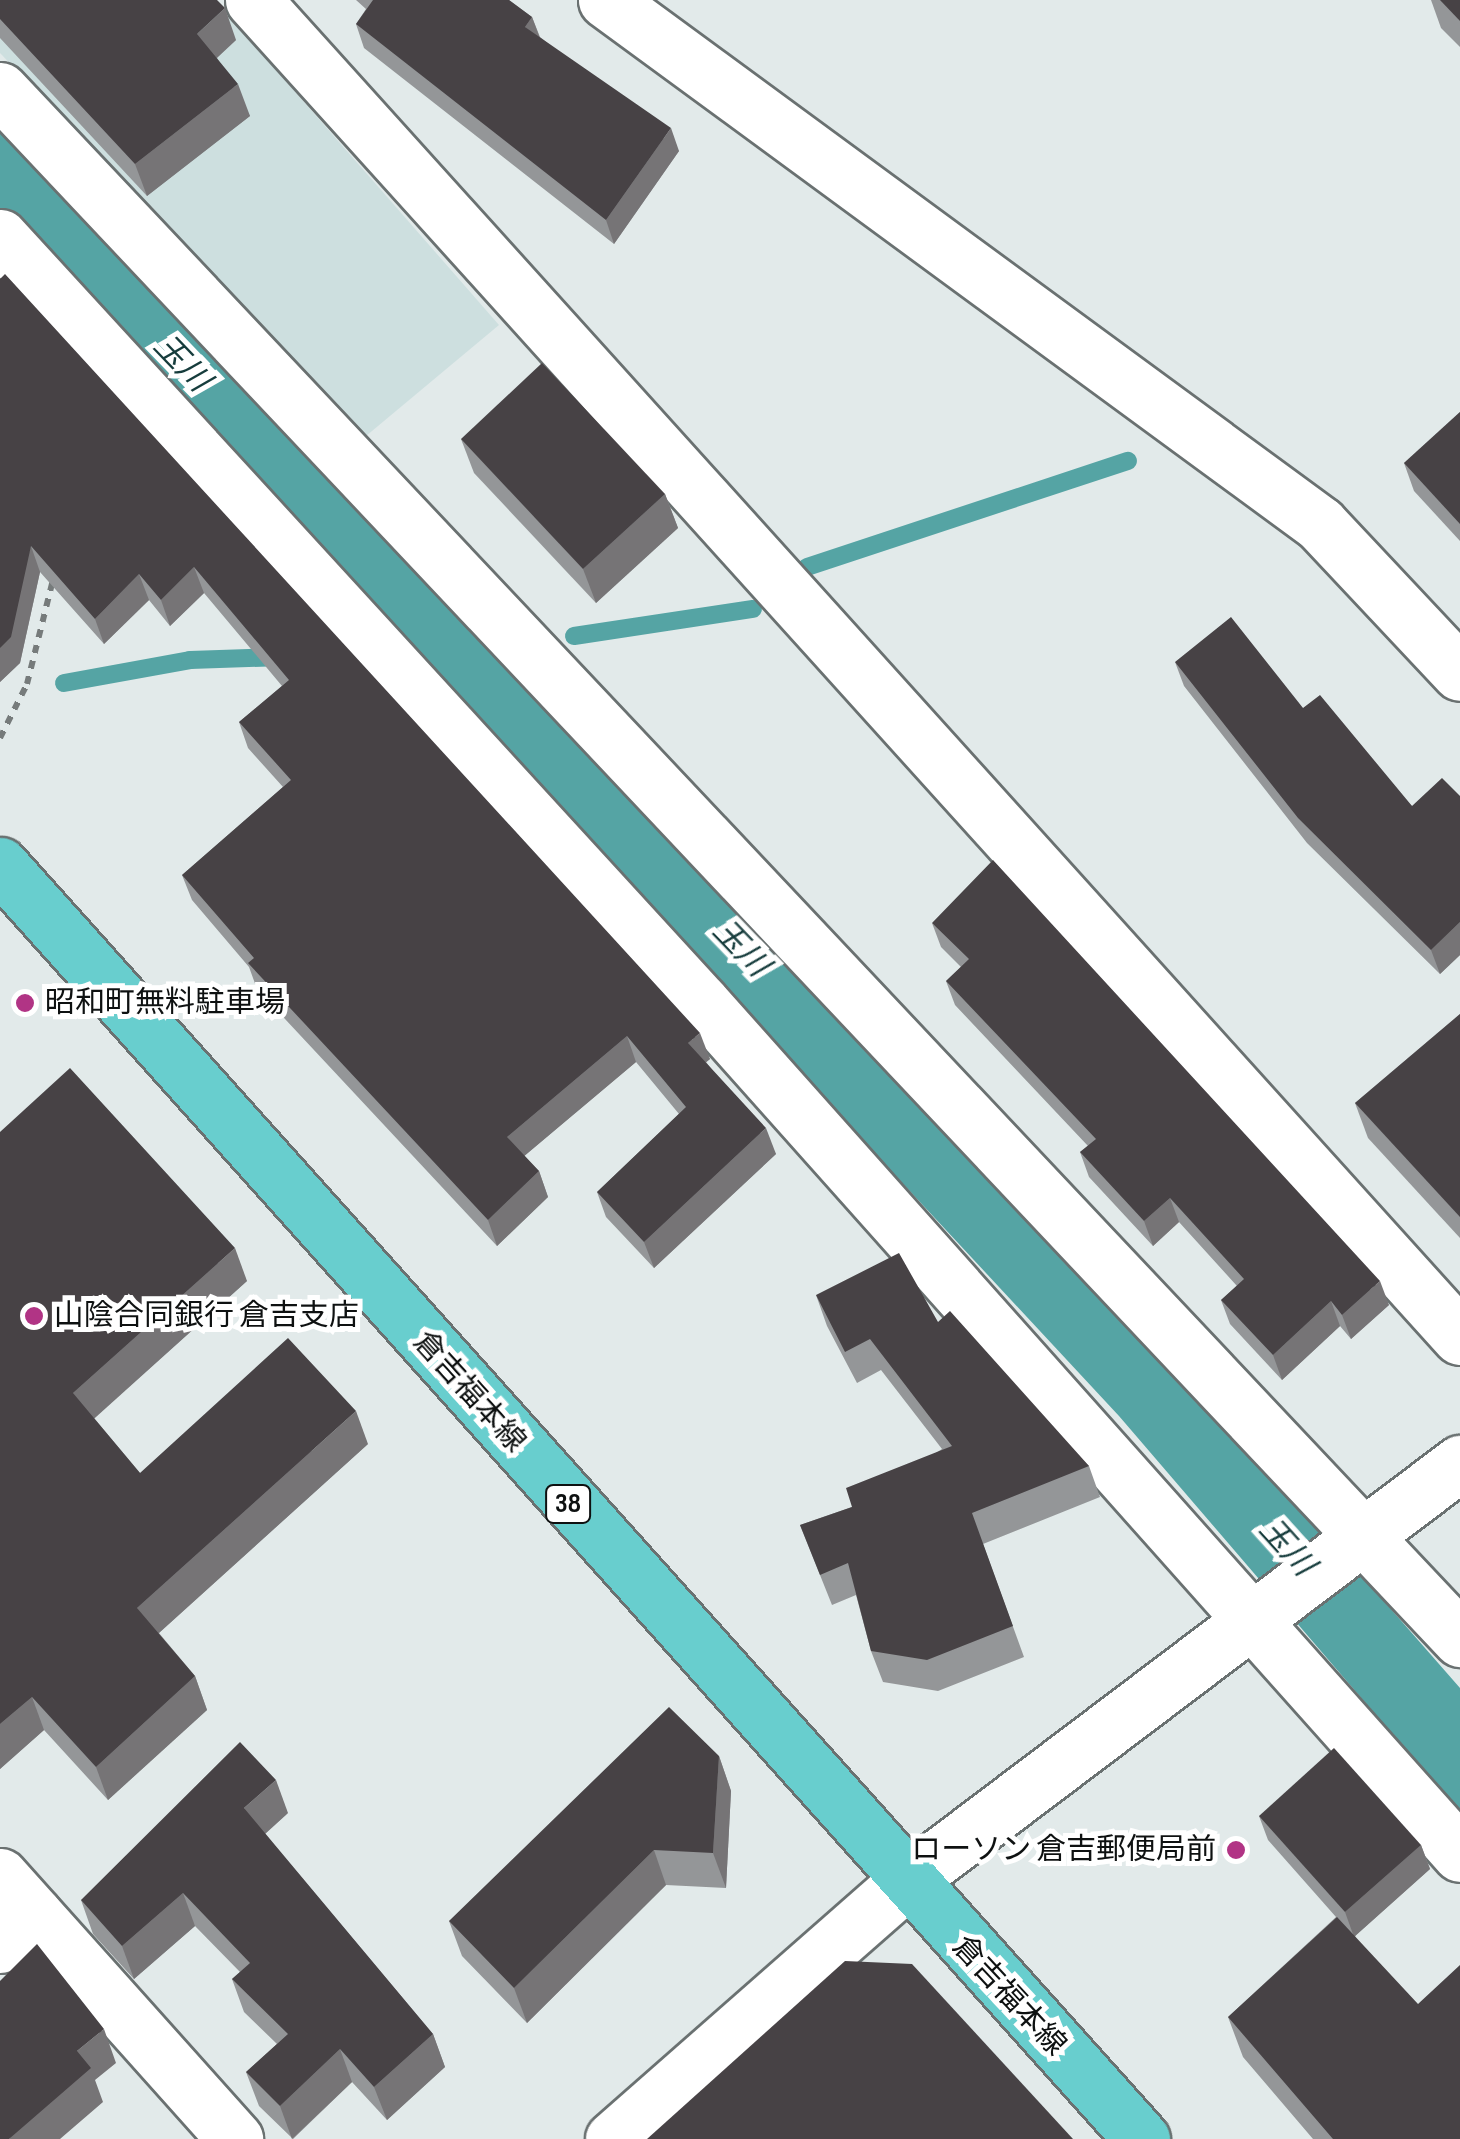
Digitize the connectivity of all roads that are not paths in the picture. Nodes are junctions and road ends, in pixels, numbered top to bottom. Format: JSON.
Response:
{"nodes":[{"id":1,"x":253,"y":0,"type":"edge"},
{"id":2,"x":606,"y":0,"type":"edge"},
{"id":3,"x":0,"y":90,"type":"edge"},
{"id":4,"x":0,"y":238,"type":"edge"},
{"id":5,"x":1460,"y":673,"type":"edge"},
{"id":6,"x":0,"y":865,"type":"edge"},
{"id":7,"x":1460,"y":1336,"type":"edge"},
{"id":8,"x":1460,"y":1463,"type":"edge"},
{"id":9,"x":1366,"y":1530,"type":"junction"},
{"id":10,"x":1242,"y":1619,"type":"junction"},
{"id":11,"x":1460,"y":1640,"type":"edge"},
{"id":12,"x":1460,"y":1854,"type":"edge"},
{"id":13,"x":904,"y":1882,"type":"junction"},
{"id":14,"x":11,"y":1911,"type":"edge"},
{"id":15,"x":235,"y":2139,"type":"edge"},
{"id":16,"x":612,"y":2139,"type":"edge"},
{"id":17,"x":1142,"y":2139,"type":"edge"}],
"edges":[{"from":1,"to":7,"type":"street"},
{"from":2,"to":5,"type":"street"},
{"from":3,"to":9,"type":"street"},
{"from":4,"to":10,"type":"street"},
{"from":6,"to":13,"type":"main road","name":"倉吉福本線","number":"38"},
{"from":8,"to":9,"type":"street"},
{"from":9,"to":10,"type":"street"},
{"from":9,"to":11,"type":"street"},
{"from":10,"to":12,"type":"street"},
{"from":10,"to":13,"type":"street"},
{"from":13,"to":16,"type":"street"},
{"from":13,"to":17,"type":"main road","name":"倉吉福本線","number":"38"},
{"from":14,"to":15,"type":"street"}]}
